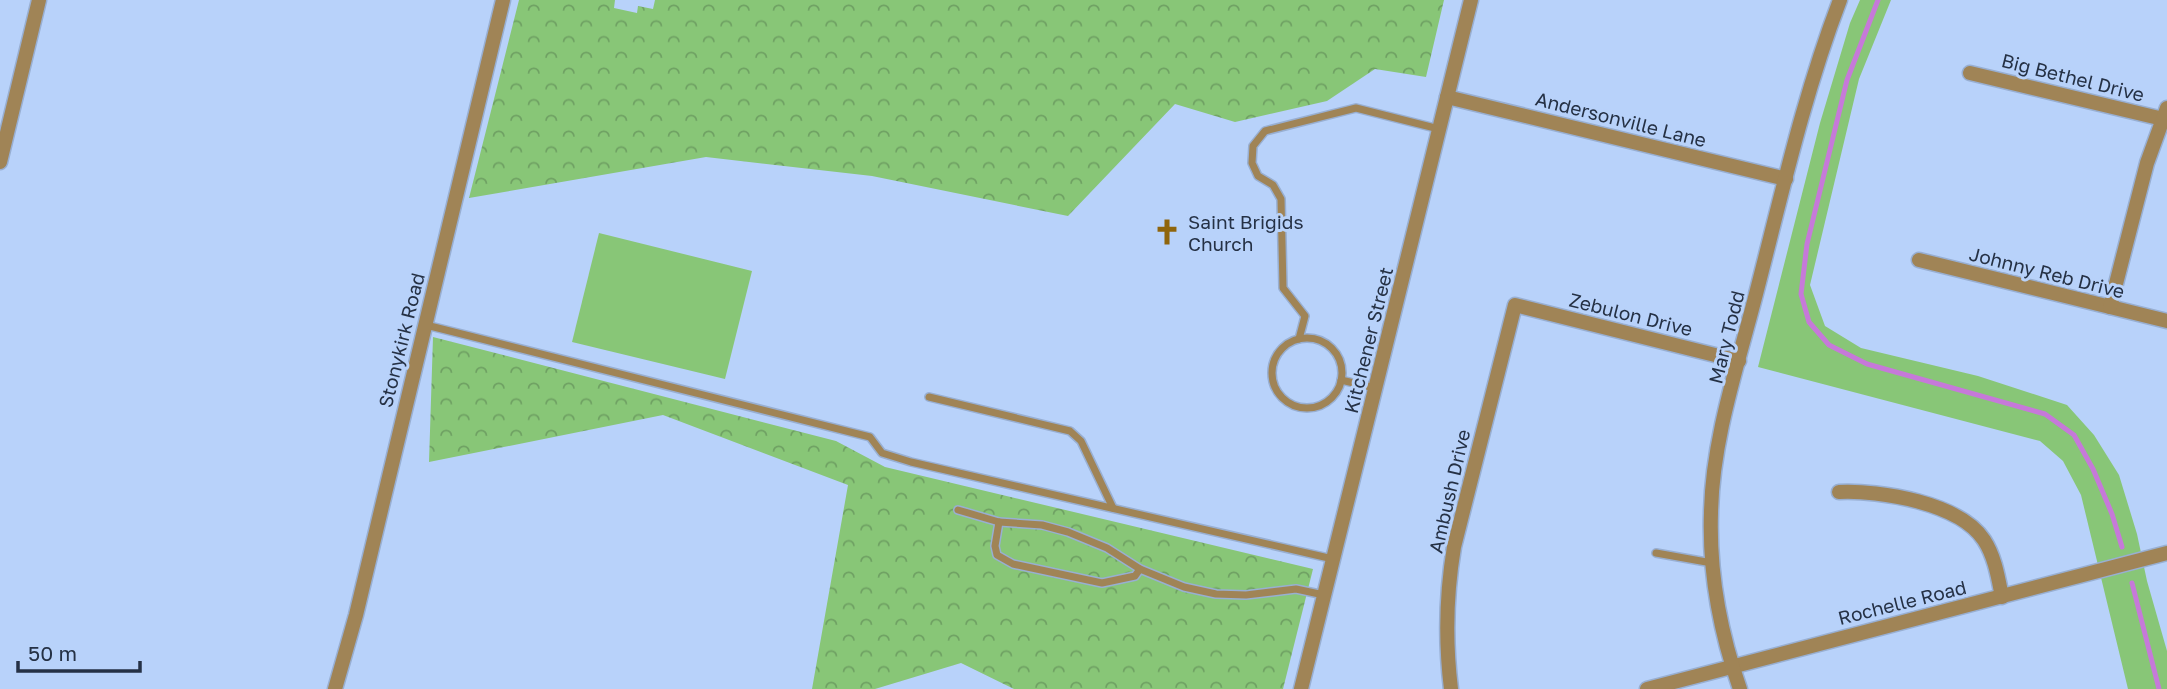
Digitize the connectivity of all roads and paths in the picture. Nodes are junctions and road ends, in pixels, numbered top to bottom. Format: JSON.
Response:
{"nodes":[{"id":1,"x":39,"y":0,"type":"edge"},
{"id":2,"x":503,"y":0,"type":"edge"},
{"id":3,"x":1471,"y":0,"type":"edge"},
{"id":4,"x":1839,"y":0,"type":"edge"},
{"id":5,"x":1970,"y":72,"type":"dead end"},
{"id":6,"x":1447,"y":97,"type":"junction"},
{"id":7,"x":2165,"y":116,"type":"edge"},
{"id":8,"x":1439,"y":129,"type":"junction"},
{"id":9,"x":0,"y":162,"type":"edge"},
{"id":10,"x":1786,"y":179,"type":"junction"},
{"id":11,"x":1919,"y":261,"type":"dead end"},
{"id":12,"x":1515,"y":305,"type":"joint"},
{"id":13,"x":2110,"y":307,"type":"junction"},
{"id":14,"x":2167,"y":321,"type":"edge"},
{"id":15,"x":425,"y":325,"type":"junction"},
{"id":16,"x":1299,"y":339,"type":"junction"},
{"id":17,"x":1739,"y":361,"type":"junction"},
{"id":18,"x":1341,"y":380,"type":"junction"},
{"id":19,"x":1376,"y":388,"type":"junction"},
{"id":20,"x":929,"y":397,"type":"dead end"},
{"id":21,"x":1839,"y":492,"type":"dead end"},
{"id":22,"x":1113,"y":508,"type":"junction"},
{"id":23,"x":958,"y":510,"type":"dead end"},
{"id":24,"x":999,"y":522,"type":"junction"},
{"id":25,"x":2167,"y":552,"type":"edge"},
{"id":26,"x":1656,"y":553,"type":"dead end"},
{"id":27,"x":1334,"y":559,"type":"junction"},
{"id":28,"x":1713,"y":563,"type":"junction"},
{"id":29,"x":1140,"y":569,"type":"junction"},
{"id":30,"x":1324,"y":595,"type":"junction"},
{"id":31,"x":2002,"y":597,"type":"junction"},
{"id":32,"x":1732,"y":666,"type":"junction"},
{"id":33,"x":335,"y":689,"type":"edge"},
{"id":34,"x":1301,"y":689,"type":"edge"},
{"id":35,"x":1451,"y":689,"type":"edge"},
{"id":36,"x":1647,"y":689,"type":"edge"},
{"id":37,"x":1740,"y":689,"type":"edge"}],
"edges":[{"from":1,"to":9,"type":"street"},
{"from":2,"to":15,"type":"street","name":"Stonykirk Road"},
{"from":3,"to":6,"type":"street","name":"Kitchener Street"},
{"from":4,"to":10,"type":"street","name":"Mary Todd"},
{"from":5,"to":7,"type":"street","name":"Big Bethel Drive"},
{"from":6,"to":8,"type":"street","name":"Kitchener Street"},
{"from":6,"to":10,"type":"street","name":"Andersonville Lane"},
{"from":7,"to":13,"type":"street"},
{"from":8,"to":16,"type":"lane"},
{"from":8,"to":19,"type":"street","name":"Kitchener Street"},
{"from":10,"to":17,"type":"street","name":"Mary Todd"},
{"from":11,"to":13,"type":"street","name":"Johnny Reb Drive"},
{"from":12,"to":17,"type":"street","name":"Zebulon Drive"},
{"from":12,"to":35,"type":"street","name":"Ambush Drive"},
{"from":13,"to":14,"type":"street","name":"Johnny Reb Drive"},
{"from":15,"to":22,"type":"lane"},
{"from":15,"to":33,"type":"street","name":"Stonykirk Road"},
{"from":16,"to":18,"type":"lane"},
{"from":16,"to":18,"type":"lane"},
{"from":17,"to":28,"type":"street","name":"Mary Todd"},
{"from":18,"to":19,"type":"lane"},
{"from":19,"to":27,"type":"street","name":"Kitchener Street"},
{"from":20,"to":22,"type":"lane"},
{"from":21,"to":31,"type":"street"},
{"from":22,"to":27,"type":"lane"},
{"from":23,"to":24,"type":"lane"},
{"from":24,"to":29,"type":"lane"},
{"from":24,"to":29,"type":"lane"},
{"from":25,"to":31,"type":"street","name":"Rochelle Road"},
{"from":26,"to":28,"type":"lane"},
{"from":27,"to":30,"type":"street","name":"Kitchener Street"},
{"from":28,"to":32,"type":"street","name":"Mary Todd"},
{"from":29,"to":30,"type":"lane"},
{"from":30,"to":34,"type":"street","name":"Kitchener Street"},
{"from":31,"to":32,"type":"street","name":"Rochelle Road"},
{"from":32,"to":36,"type":"street","name":"Rochelle Road"},
{"from":32,"to":37,"type":"street","name":"Mary Todd"}]}
